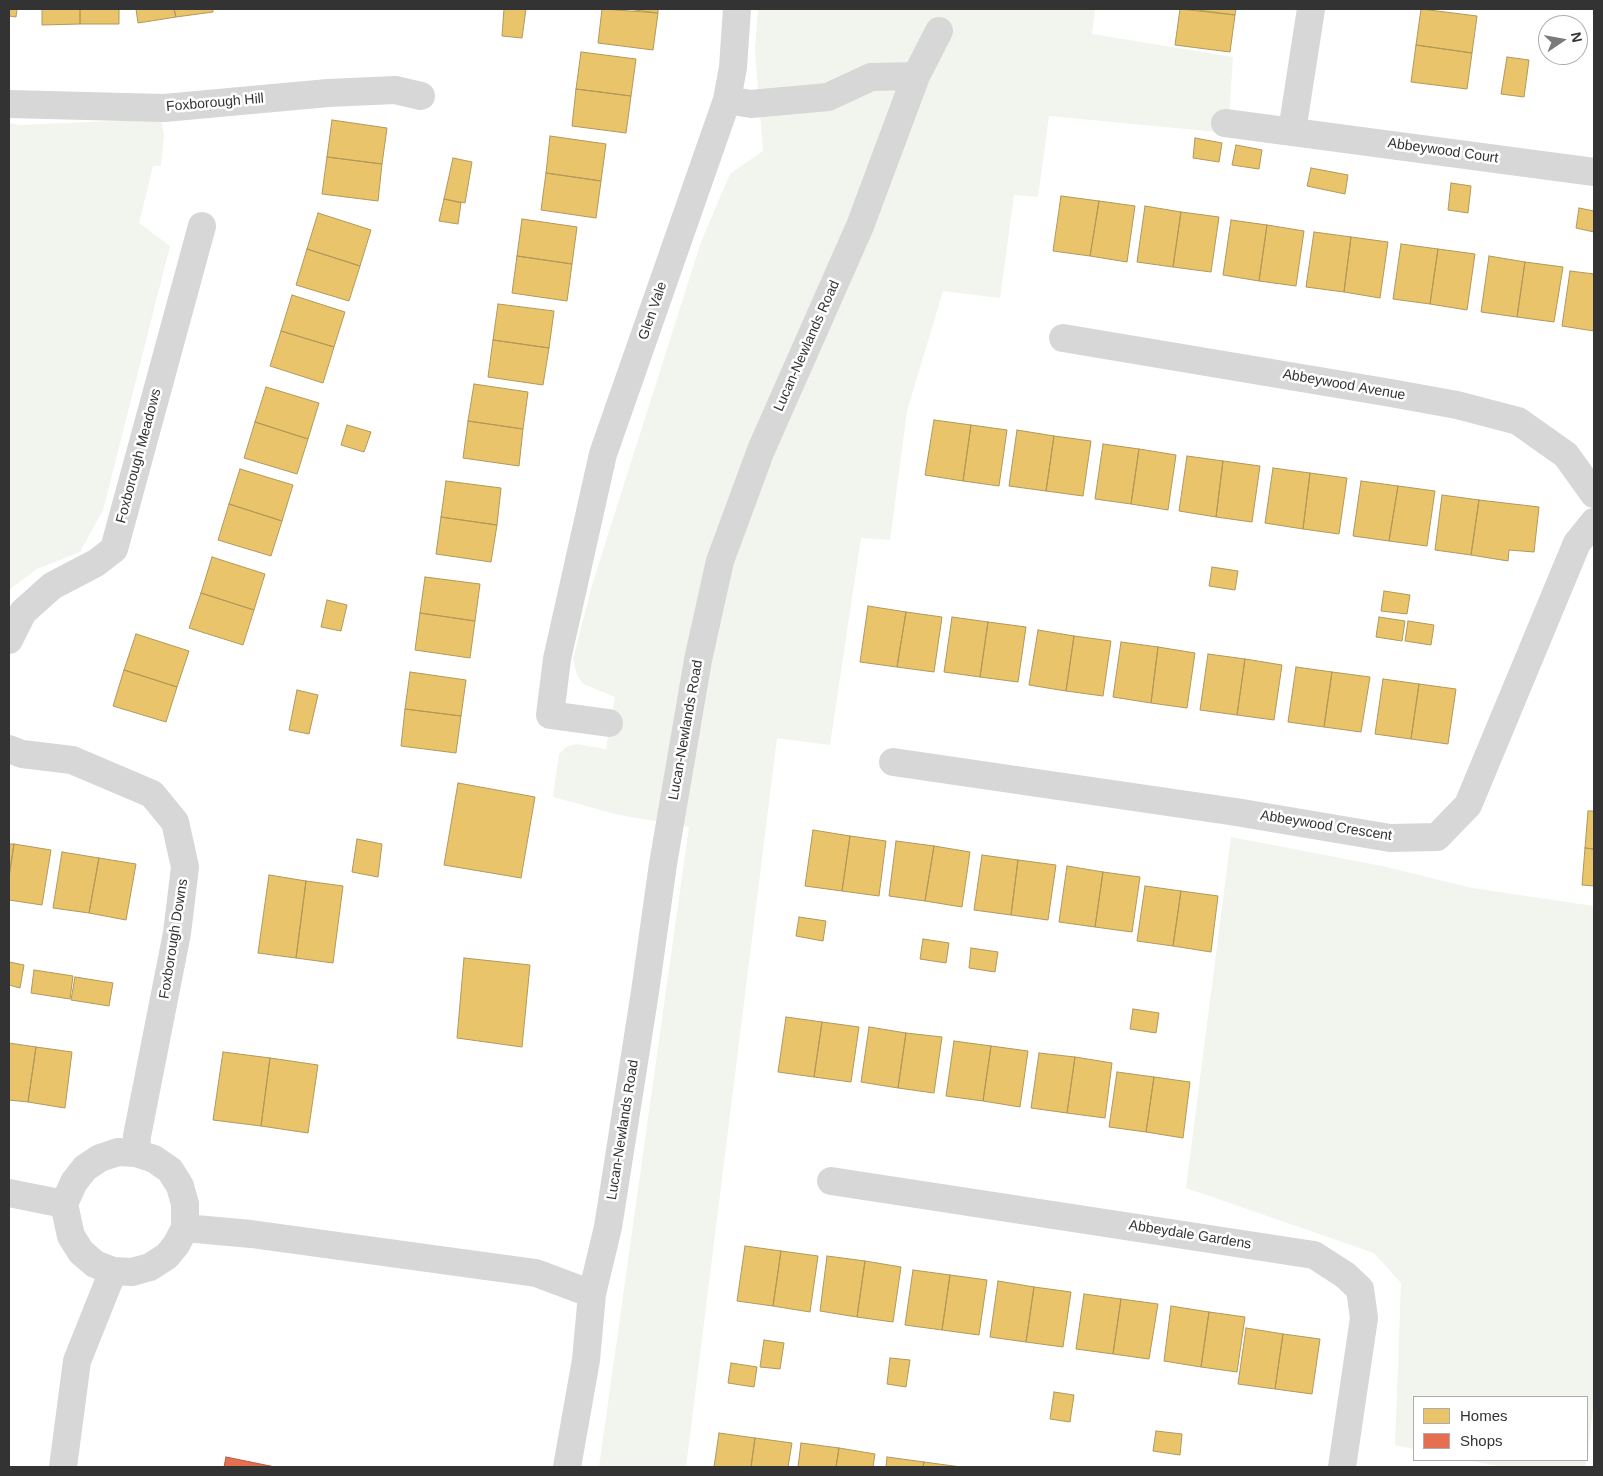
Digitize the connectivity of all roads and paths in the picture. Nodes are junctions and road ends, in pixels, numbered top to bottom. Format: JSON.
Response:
{"nodes":[{"id":1,"x":737,"y":9,"type":"edge"},
{"id":2,"x":1311,"y":9,"type":"edge"},
{"id":3,"x":939,"y":31,"type":"dead end"},
{"id":4,"x":916,"y":76,"type":"junction"},
{"id":5,"x":421,"y":96,"type":"dead end"},
{"id":6,"x":728,"y":100,"type":"junction"},
{"id":7,"x":9,"y":104,"type":"edge"},
{"id":8,"x":1225,"y":123,"type":"dead end"},
{"id":9,"x":1292,"y":131,"type":"junction"},
{"id":10,"x":1594,"y":172,"type":"edge"},
{"id":11,"x":202,"y":226,"type":"dead end"},
{"id":12,"x":1062,"y":338,"type":"dead end"},
{"id":13,"x":1594,"y":494,"type":"edge"},
{"id":14,"x":1594,"y":522,"type":"edge"},
{"id":15,"x":9,"y":640,"type":"edge"},
{"id":16,"x":609,"y":723,"type":"dead end"},
{"id":17,"x":9,"y":749,"type":"edge"},
{"id":18,"x":893,"y":762,"type":"dead end"},
{"id":19,"x":136,"y":1152,"type":"junction"},
{"id":20,"x":831,"y":1181,"type":"dead end"},
{"id":21,"x":9,"y":1193,"type":"edge"},
{"id":22,"x":64,"y":1204,"type":"junction"},
{"id":23,"x":185,"y":1228,"type":"junction"},
{"id":24,"x":113,"y":1270,"type":"junction"},
{"id":25,"x":592,"y":1294,"type":"junction"},
{"id":26,"x":63,"y":1467,"type":"edge"},
{"id":27,"x":567,"y":1467,"type":"edge"},
{"id":28,"x":1342,"y":1467,"type":"edge"}],
"edges":[{"from":1,"to":6,"type":"street","name":"Glen Vale"},
{"from":2,"to":9,"type":"street"},
{"from":3,"to":4,"type":"street","name":"Lucan-Newlands Road"},
{"from":4,"to":6,"type":"street"},
{"from":4,"to":25,"type":"street","name":"Lucan-Newlands Road"},
{"from":5,"to":7,"type":"street","name":"Foxborough Hill"},
{"from":6,"to":16,"type":"street","name":"Glen Vale"},
{"from":8,"to":9,"type":"street","name":"Abbeywood Court"},
{"from":9,"to":10,"type":"street","name":"Abbeywood Court"},
{"from":11,"to":15,"type":"street","name":"Foxborough Meadows"},
{"from":12,"to":13,"type":"street","name":"Abbeywood Avenue"},
{"from":14,"to":18,"type":"street","name":"Abbeywood Crescent"},
{"from":17,"to":19,"type":"street","name":"Foxborough Downs"},
{"from":19,"to":22,"type":"street"},
{"from":19,"to":23,"type":"street"},
{"from":20,"to":28,"type":"street","name":"Abbeydale Gardens"},
{"from":21,"to":22,"type":"street"},
{"from":22,"to":24,"type":"street"},
{"from":23,"to":24,"type":"street"},
{"from":23,"to":25,"type":"street"},
{"from":24,"to":26,"type":"street"},
{"from":25,"to":27,"type":"street","name":"Lucan-Newlands Road"}]}
